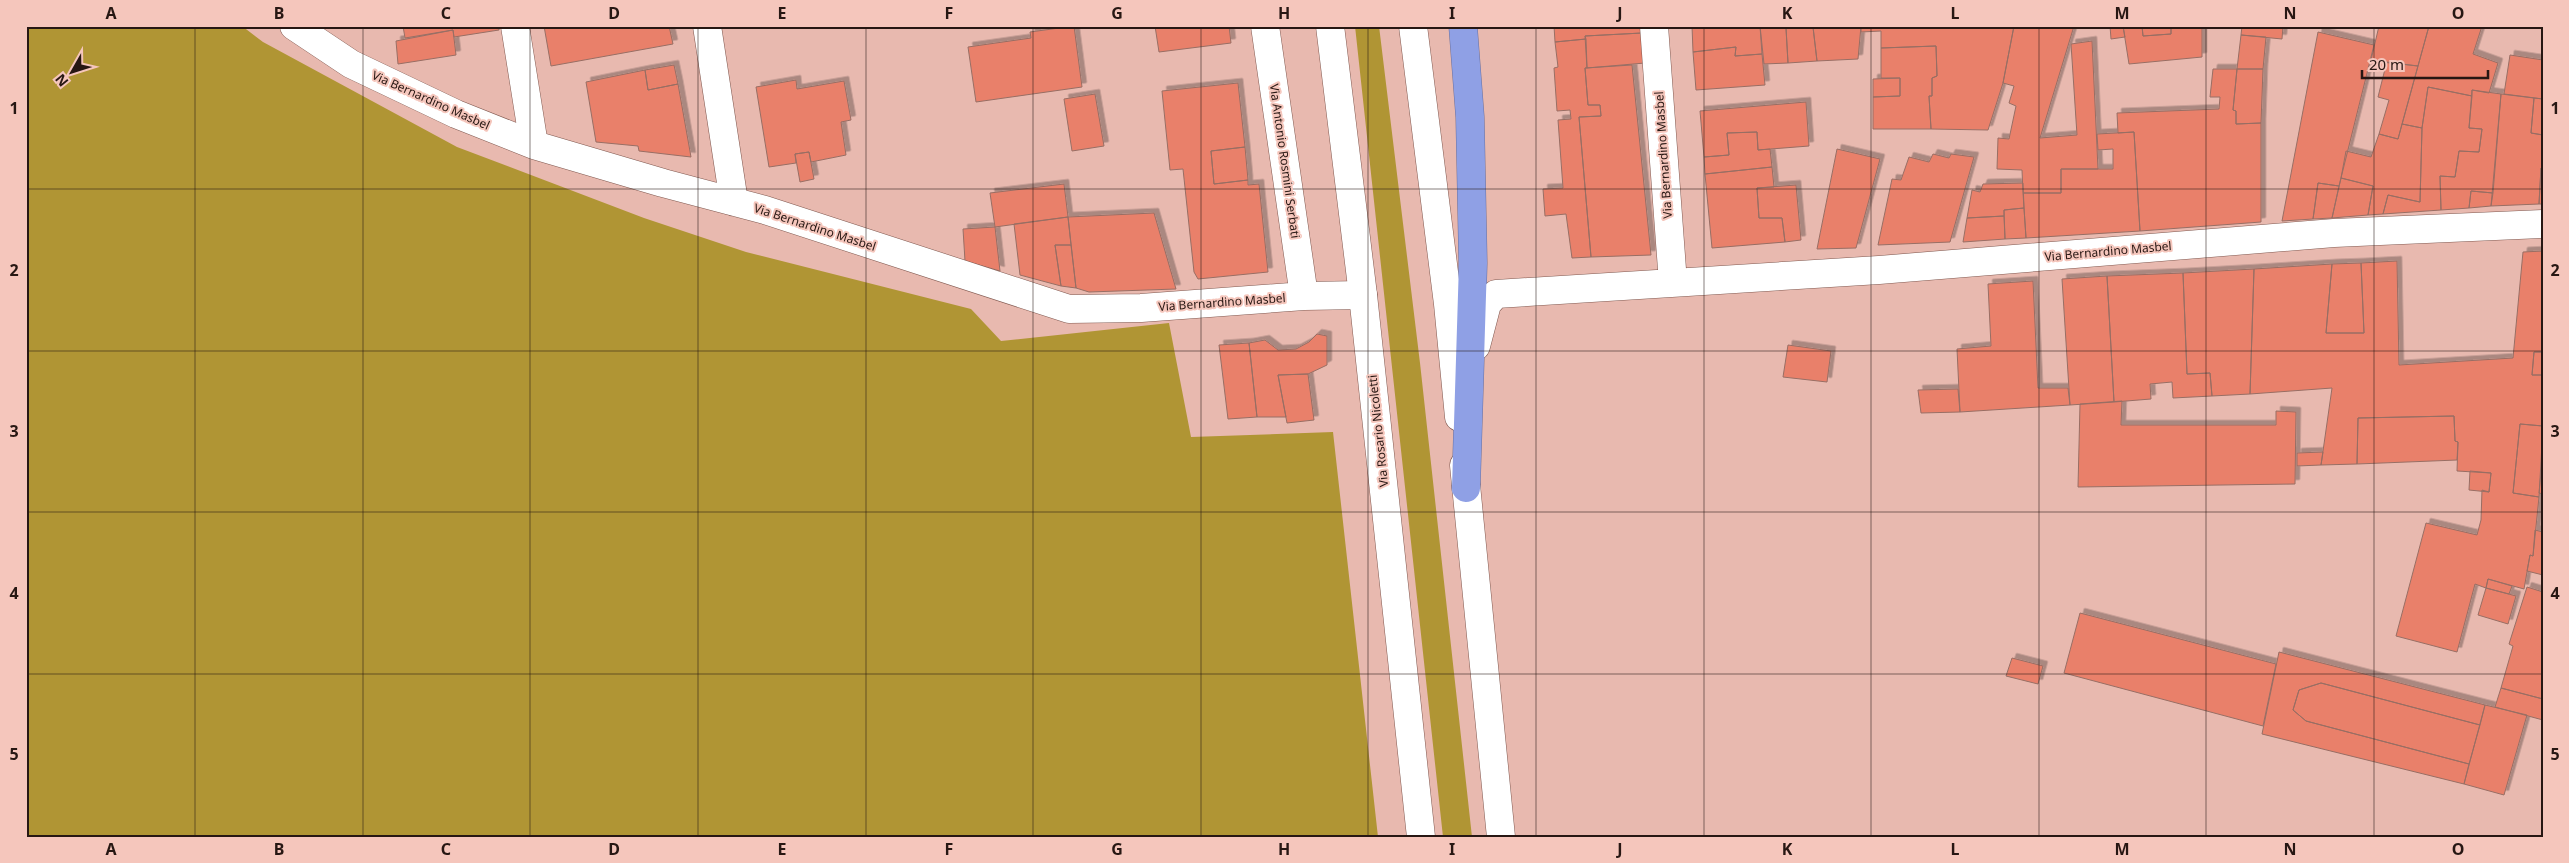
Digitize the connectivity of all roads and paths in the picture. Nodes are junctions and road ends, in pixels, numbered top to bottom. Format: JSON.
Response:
{"nodes":[{"id":1,"x":294,"y":26,"type":"edge"},
{"id":2,"x":515,"y":26,"type":"edge"},
{"id":3,"x":707,"y":26,"type":"edge"},
{"id":4,"x":1265,"y":26,"type":"edge"},
{"id":5,"x":1330,"y":26,"type":"edge"},
{"id":6,"x":1413,"y":26,"type":"edge"},
{"id":7,"x":1464,"y":26,"type":"edge"},
{"id":8,"x":1654,"y":26,"type":"edge"},
{"id":9,"x":534,"y":144,"type":"junction"},
{"id":10,"x":734,"y":202,"type":"junction"},
{"id":11,"x":2543,"y":224,"type":"edge"},
{"id":12,"x":1673,"y":283,"type":"junction"},
{"id":13,"x":1363,"y":295,"type":"junction"},
{"id":14,"x":1304,"y":296,"type":"junction"},
{"id":15,"x":1469,"y":397,"type":"junction"},
{"id":16,"x":1466,"y":488,"type":"junction"},
{"id":17,"x":1421,"y":837,"type":"edge"},
{"id":18,"x":1501,"y":837,"type":"edge"}],
"edges":[{"from":1,"to":9,"type":"street","name":"Via Bernardino Masbel"},
{"from":2,"to":9,"type":"street"},
{"from":3,"to":10,"type":"street"},
{"from":4,"to":14,"type":"street","name":"Via Antonio Rosmini Serbati"},
{"from":5,"to":13,"type":"street","name":"Via Rosario Nicoletti"},
{"from":6,"to":16,"type":"street"},
{"from":7,"to":15,"type":"highway"},
{"from":8,"to":12,"type":"street","name":"Via Bernardino Masbel"},
{"from":9,"to":10,"type":"street","name":"Via Bernardino Masbel"},
{"from":10,"to":14,"type":"street","name":"Via Bernardino Masbel"},
{"from":11,"to":12,"type":"street","name":"Via Bernardino Masbel"},
{"from":12,"to":15,"type":"street","name":"Via Bernardino Masbel"},
{"from":13,"to":14,"type":"street","name":"Via Bernardino Masbel"},
{"from":13,"to":17,"type":"street","name":"Via Rosario Nicoletti"},
{"from":15,"to":16,"type":"highway"},
{"from":16,"to":18,"type":"street"}]}
